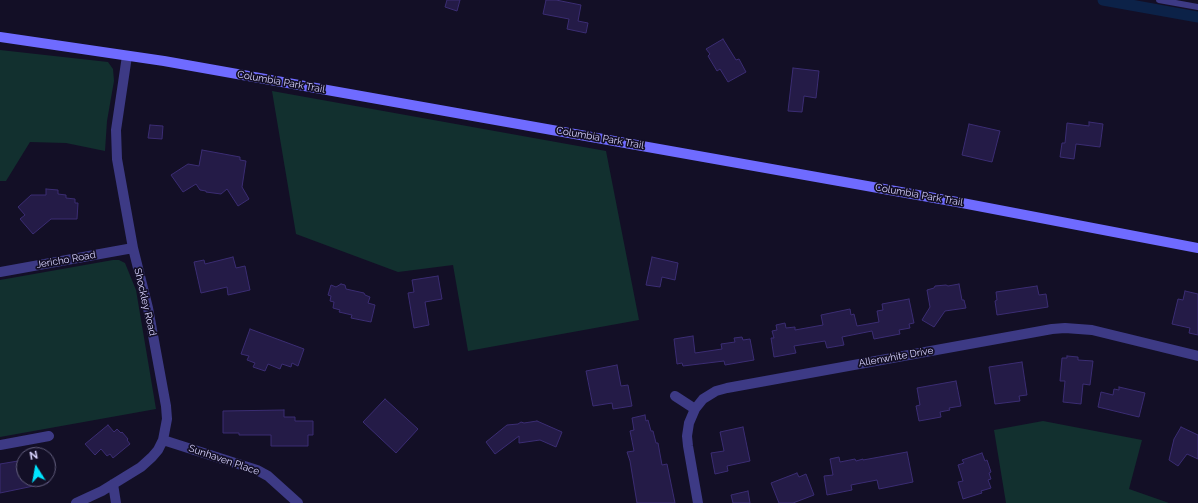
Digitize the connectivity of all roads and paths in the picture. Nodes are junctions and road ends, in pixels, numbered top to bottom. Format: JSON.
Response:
{"nodes":[{"id":1,"x":1160,"y":0,"type":"edge"},
{"id":2,"x":1198,"y":7,"type":"edge"},
{"id":3,"x":0,"y":37,"type":"edge"},
{"id":4,"x":127,"y":56,"type":"junction"},
{"id":5,"x":133,"y":248,"type":"junction"},
{"id":6,"x":1198,"y":248,"type":"edge"},
{"id":7,"x":0,"y":272,"type":"edge"},
{"id":8,"x":1198,"y":356,"type":"edge"},
{"id":9,"x":675,"y":396,"type":"dead end"},
{"id":10,"x":695,"y":409,"type":"junction"},
{"id":11,"x":49,"y":436,"type":"dead end"},
{"id":12,"x":163,"y":440,"type":"junction"},
{"id":13,"x":0,"y":445,"type":"edge"},
{"id":14,"x":113,"y":484,"type":"junction"},
{"id":15,"x":76,"y":503,"type":"edge"},
{"id":16,"x":116,"y":503,"type":"edge"},
{"id":17,"x":298,"y":503,"type":"edge"},
{"id":18,"x":698,"y":503,"type":"edge"}],
"edges":[{"from":1,"to":2,"type":"lane"},
{"from":3,"to":4,"type":"main road","name":"Columbia Park Trail"},
{"from":4,"to":5,"type":"street","name":"Shockley Road"},
{"from":4,"to":6,"type":"main road","name":"Columbia Park Trail"},
{"from":5,"to":7,"type":"street","name":"Jericho Road"},
{"from":5,"to":12,"type":"street","name":"Shockley Road"},
{"from":8,"to":10,"type":"street","name":"Allenwhite Drive"},
{"from":9,"to":10,"type":"street"},
{"from":10,"to":18,"type":"street","name":"Allenwhite Drive"},
{"from":11,"to":13,"type":"street"},
{"from":12,"to":14,"type":"street","name":"Shockley Road"},
{"from":12,"to":17,"type":"street","name":"Sunhaven Place"},
{"from":14,"to":15,"type":"street","name":"Shockley Road"},
{"from":14,"to":16,"type":"street"}]}
